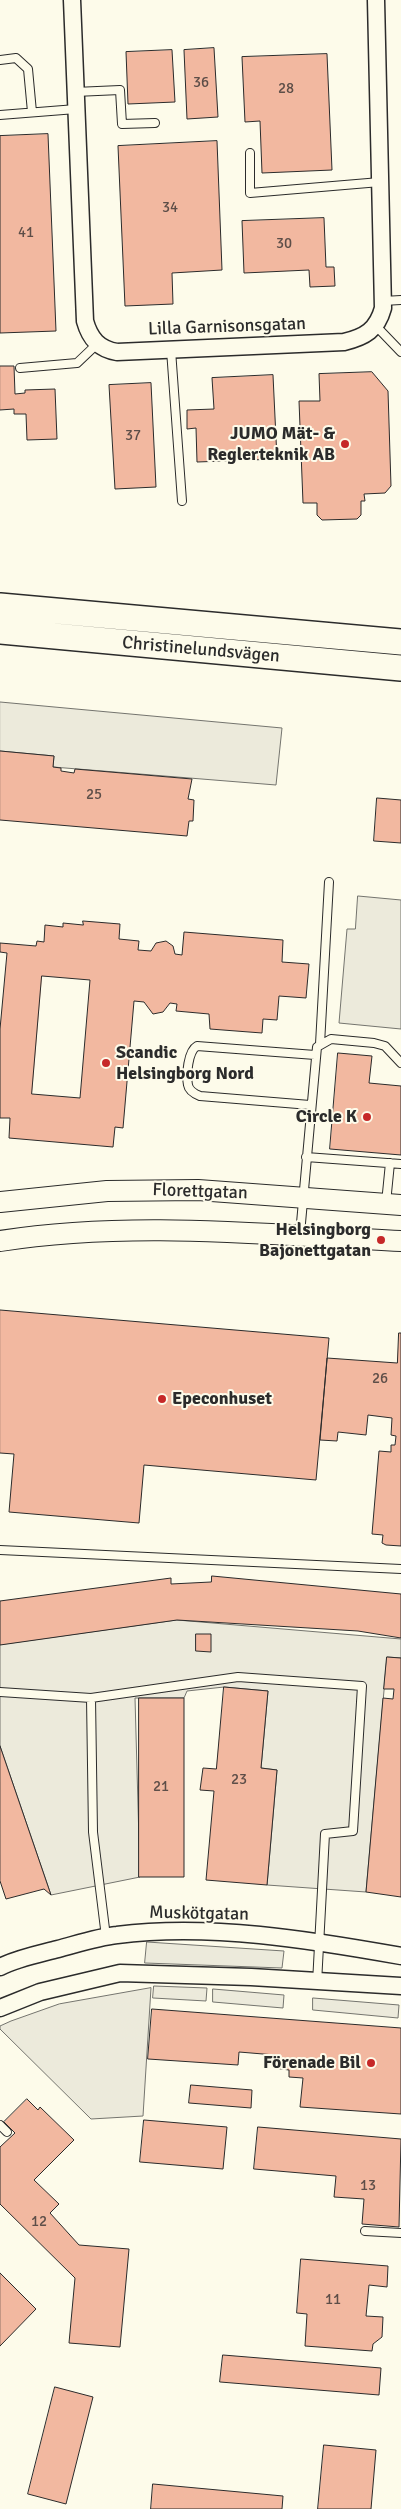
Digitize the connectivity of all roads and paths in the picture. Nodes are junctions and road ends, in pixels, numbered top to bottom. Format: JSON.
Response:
{"nodes":[{"id":1,"x":72,"y":0,"type":"edge"},
{"id":2,"x":376,"y":0,"type":"edge"},
{"id":3,"x":0,"y":60,"type":"edge"},
{"id":4,"x":75,"y":92,"type":"junction"},
{"id":5,"x":76,"y":109,"type":"junction"},
{"id":6,"x":32,"y":112,"type":"junction"},
{"id":7,"x":0,"y":115,"type":"edge"},
{"id":8,"x":156,"y":123,"type":"dead end"},
{"id":9,"x":250,"y":153,"type":"dead end"},
{"id":10,"x":380,"y":182,"type":"junction"},
{"id":11,"x":401,"y":300,"type":"edge"},
{"id":12,"x":383,"y":301,"type":"junction"},
{"id":13,"x":376,"y":326,"type":"junction"},
{"id":14,"x":97,"y":344,"type":"junction"},
{"id":15,"x":171,"y":350,"type":"junction"},
{"id":16,"x":401,"y":352,"type":"edge"},
{"id":17,"x":20,"y":368,"type":"dead end"},
{"id":18,"x":182,"y":501,"type":"dead end"},
{"id":19,"x":0,"y":597,"type":"edge"},
{"id":20,"x":0,"y":606,"type":"edge"},
{"id":21,"x":92,"y":613,"type":"junction"},
{"id":22,"x":0,"y":631,"type":"edge"},
{"id":23,"x":0,"y":642,"type":"edge"},
{"id":24,"x":401,"y":642,"type":"edge"},
{"id":25,"x":165,"y":646,"type":"junction"},
{"id":26,"x":401,"y":668,"type":"edge"},
{"id":27,"x":329,"y":882,"type":"dead end"},
{"id":28,"x":320,"y":1044,"type":"junction"},
{"id":29,"x":315,"y":1055,"type":"junction"},
{"id":30,"x":401,"y":1063,"type":"edge"},
{"id":31,"x":310,"y":1105,"type":"junction"},
{"id":32,"x":306,"y":1157,"type":"junction"},
{"id":33,"x":390,"y":1163,"type":"junction"},
{"id":34,"x":401,"y":1164,"type":"edge"},
{"id":35,"x":303,"y":1197,"type":"junction"},
{"id":36,"x":0,"y":1202,"type":"edge"},
{"id":37,"x":394,"y":1204,"type":"edge"},
{"id":38,"x":300,"y":1236,"type":"junction"},
{"id":39,"x":0,"y":1241,"type":"edge"},
{"id":40,"x":401,"y":1241,"type":"edge"},
{"id":41,"x":0,"y":1550,"type":"edge"},
{"id":42,"x":401,"y":1570,"type":"edge"},
{"id":43,"x":0,"y":1692,"type":"edge"},
{"id":44,"x":92,"y":1698,"type":"junction"},
{"id":45,"x":106,"y":1937,"type":"junction"},
{"id":46,"x":319,"y":1942,"type":"junction"},
{"id":47,"x":401,"y":1956,"type":"edge"},
{"id":48,"x":0,"y":1967,"type":"edge"},
{"id":49,"x":317,"y":1983,"type":"junction"},
{"id":50,"x":401,"y":1986,"type":"edge"},
{"id":51,"x":0,"y":2008,"type":"edge"},
{"id":52,"x":0,"y":2125,"type":"edge"},
{"id":53,"x":6,"y":2132,"type":"dead end"},
{"id":54,"x":365,"y":2231,"type":"dead end"},
{"id":55,"x":401,"y":2233,"type":"edge"}],
"edges":[{"from":1,"to":4,"type":"street"},
{"from":2,"to":10,"type":"street"},
{"from":3,"to":6,"type":"lane"},
{"from":4,"to":5,"type":"street"},
{"from":4,"to":8,"type":"lane"},
{"from":5,"to":6,"type":"lane"},
{"from":5,"to":14,"type":"street"},
{"from":6,"to":7,"type":"lane"},
{"from":9,"to":10,"type":"lane"},
{"from":10,"to":12,"type":"street"},
{"from":11,"to":12,"type":"lane"},
{"from":12,"to":13,"type":"street"},
{"from":13,"to":15,"type":"street","name":"Lilla Garnisonsgatan"},
{"from":13,"to":16,"type":"lane"},
{"from":14,"to":15,"type":"street","name":"Lilla Garnisonsgatan"},
{"from":14,"to":17,"type":"lane"},
{"from":15,"to":18,"type":"lane"},
{"from":19,"to":21,"type":"main road"},
{"from":20,"to":21,"type":"main road","name":"Christinelundsvägen"},
{"from":21,"to":24,"type":"main road","name":"Christinelundsvägen"},
{"from":22,"to":25,"type":"main road","name":"Christinelundsvägen"},
{"from":23,"to":25,"type":"main road"},
{"from":25,"to":26,"type":"main road","name":"Christinelundsvägen"},
{"from":27,"to":28,"type":"lane"},
{"from":28,"to":29,"type":"lane"},
{"from":28,"to":30,"type":"lane"},
{"from":29,"to":31,"type":"lane"},
{"from":29,"to":31,"type":"lane"},
{"from":31,"to":32,"type":"lane"},
{"from":32,"to":33,"type":"lane"},
{"from":32,"to":35,"type":"lane"},
{"from":33,"to":34,"type":"lane"},
{"from":33,"to":37,"type":"lane"},
{"from":35,"to":36,"type":"street","name":"Florettgatan"},
{"from":35,"to":37,"type":"street","name":"Florettgatan"},
{"from":35,"to":38,"type":"lane"},
{"from":38,"to":39,"type":"street"},
{"from":38,"to":40,"type":"street"},
{"from":41,"to":42,"type":"lane"},
{"from":43,"to":44,"type":"lane"},
{"from":44,"to":45,"type":"lane"},
{"from":44,"to":46,"type":"lane"},
{"from":45,"to":46,"type":"street","name":"Muskötgatan"},
{"from":45,"to":48,"type":"street","name":"Muskötgatan"},
{"from":46,"to":47,"type":"street","name":"Muskötgatan"},
{"from":46,"to":49,"type":"lane"},
{"from":49,"to":50,"type":"street"},
{"from":49,"to":51,"type":"street"},
{"from":52,"to":53,"type":"lane"},
{"from":54,"to":55,"type":"lane"}]}
